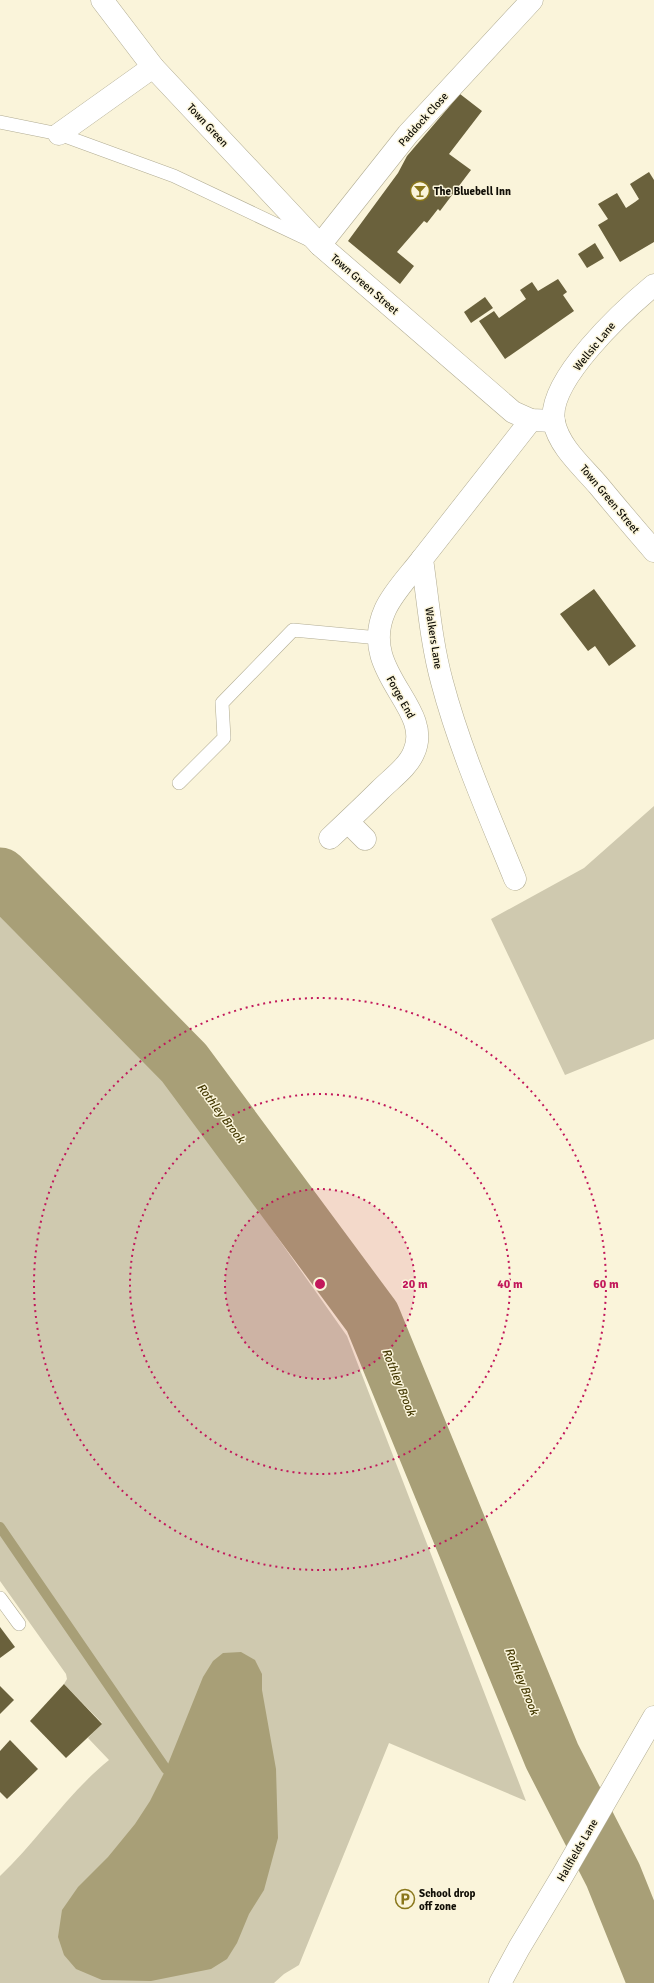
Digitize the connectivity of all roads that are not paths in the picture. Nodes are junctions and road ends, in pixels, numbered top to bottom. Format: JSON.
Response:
{"nodes":[{"id":1,"x":102,"y":0,"type":"edge"},
{"id":2,"x":532,"y":0,"type":"edge"},
{"id":3,"x":153,"y":67,"type":"junction"},
{"id":4,"x":0,"y":122,"type":"edge"},
{"id":5,"x":59,"y":134,"type":"junction"},
{"id":6,"x":320,"y":245,"type":"junction"},
{"id":7,"x":654,"y":285,"type":"edge"},
{"id":8,"x":531,"y":420,"type":"junction"},
{"id":9,"x":554,"y":421,"type":"junction"},
{"id":10,"x":654,"y":551,"type":"edge"},
{"id":11,"x":422,"y":559,"type":"junction"},
{"id":12,"x":379,"y":638,"type":"junction"},
{"id":13,"x":179,"y":783,"type":"dead end"},
{"id":14,"x":348,"y":822,"type":"junction"},
{"id":15,"x":330,"y":838,"type":"dead end"},
{"id":16,"x":365,"y":840,"type":"dead end"},
{"id":17,"x":515,"y":879,"type":"dead end"},
{"id":18,"x":0,"y":1598,"type":"edge"},
{"id":19,"x":19,"y":1624,"type":"dead end"},
{"id":20,"x":654,"y":1717,"type":"edge"},
{"id":21,"x":500,"y":1983,"type":"edge"}],
"edges":[{"from":1,"to":3,"type":"street","name":"Town Green"},
{"from":2,"to":6,"type":"street","name":"Paddock Close"},
{"from":3,"to":5,"type":"street"},
{"from":3,"to":6,"type":"street","name":"Town Green"},
{"from":4,"to":5,"type":"lane","name":"Town Green Street"},
{"from":5,"to":6,"type":"lane","name":"Town Green Street"},
{"from":6,"to":8,"type":"street","name":"Town Green Street"},
{"from":7,"to":9,"type":"street","name":"Wellsic Lane"},
{"from":8,"to":9,"type":"street","name":"Town Green Street"},
{"from":8,"to":11,"type":"street"},
{"from":9,"to":10,"type":"street","name":"Town Green Street"},
{"from":11,"to":12,"type":"street","name":"Forge End"},
{"from":11,"to":17,"type":"street","name":"Walkers Lane"},
{"from":12,"to":13,"type":"lane"},
{"from":12,"to":14,"type":"street","name":"Forge End"},
{"from":14,"to":15,"type":"street","name":"Forge End"},
{"from":14,"to":16,"type":"street"},
{"from":18,"to":19,"type":"lane"},
{"from":20,"to":21,"type":"street","name":"Hallfields Lane"}]}
